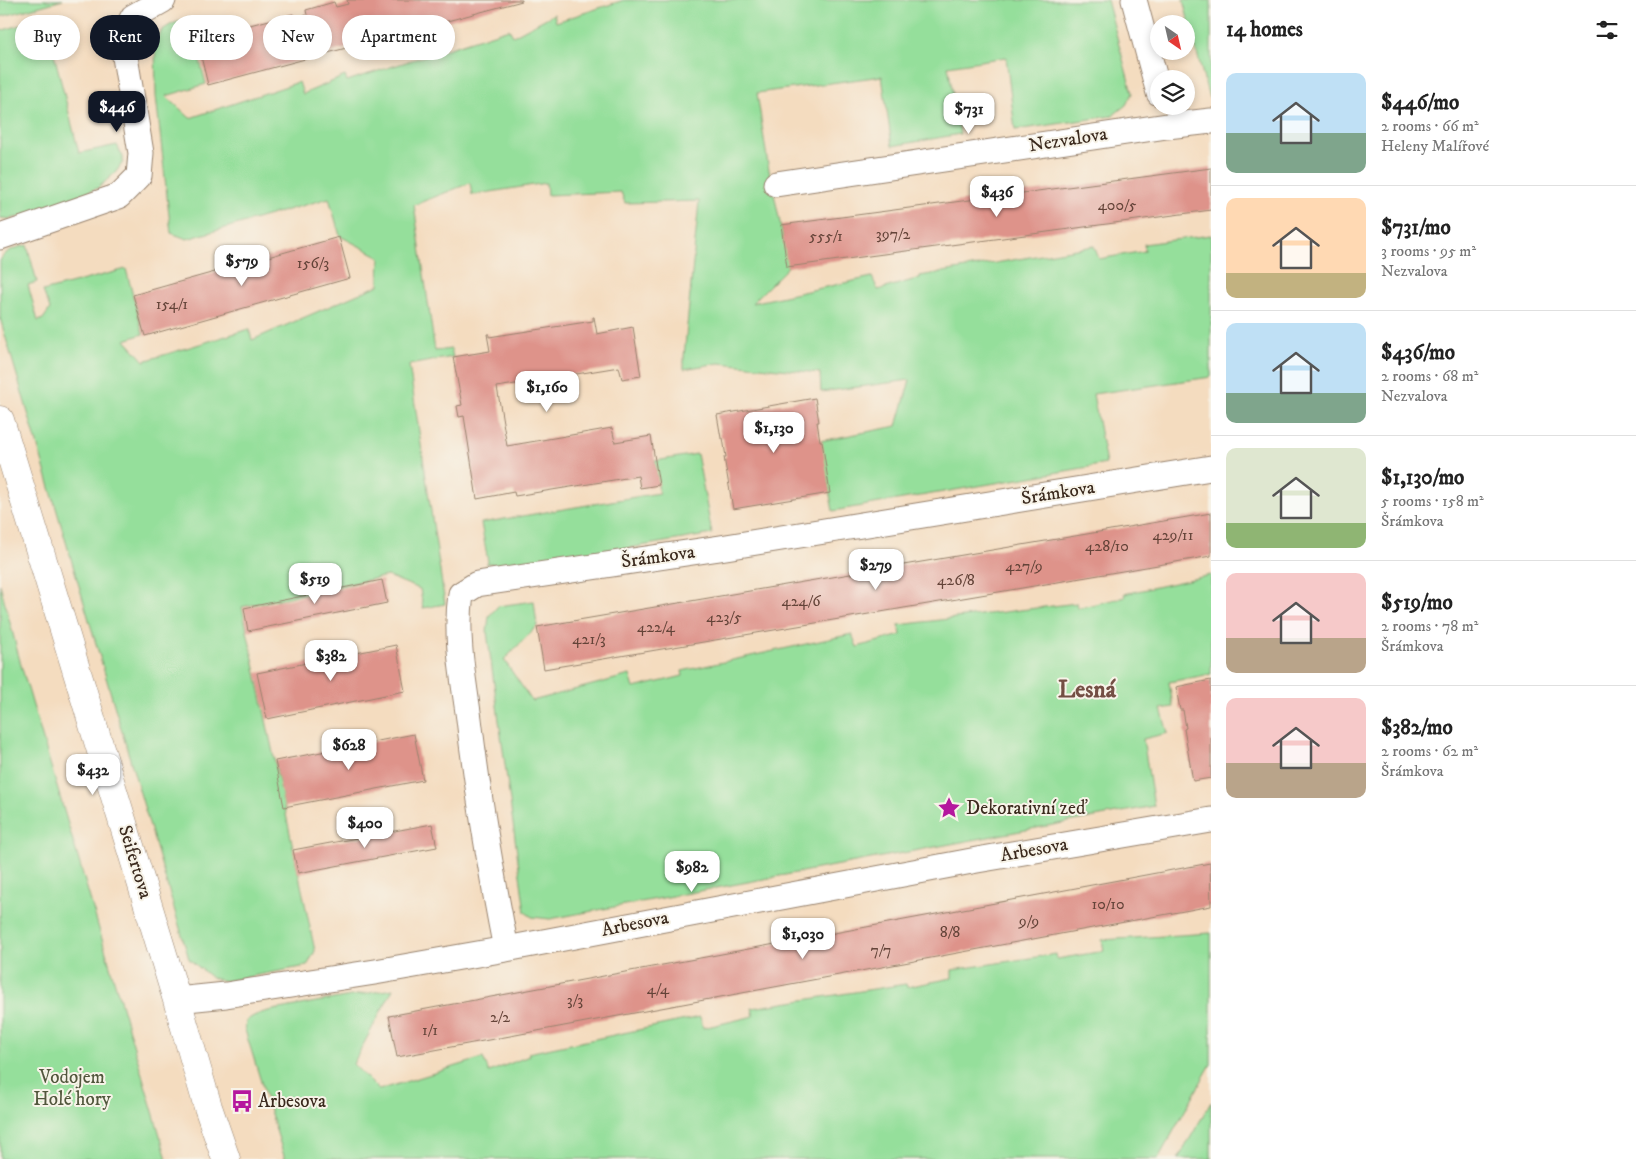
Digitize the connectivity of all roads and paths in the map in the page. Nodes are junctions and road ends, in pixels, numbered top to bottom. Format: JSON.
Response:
{"nodes":[{"id":1,"x":161,"y":0,"type":"edge"},
{"id":2,"x":1134,"y":0,"type":"edge"},
{"id":3,"x":1153,"y":70,"type":"edge"},
{"id":4,"x":1165,"y":116,"type":"edge"},
{"id":5,"x":1211,"y":120,"type":"edge"},
{"id":6,"x":776,"y":184,"type":"dead end"},
{"id":7,"x":0,"y":237,"type":"edge"},
{"id":8,"x":0,"y":420,"type":"edge"},
{"id":9,"x":1211,"y":468,"type":"edge"},
{"id":10,"x":1211,"y":820,"type":"edge"},
{"id":11,"x":506,"y":949,"type":"junction"},
{"id":12,"x":177,"y":1000,"type":"junction"},
{"id":13,"x":226,"y":1159,"type":"edge"}],
"edges":[{"from":1,"to":7,"type":"street"},
{"from":2,"to":3,"type":"street"},
{"from":4,"to":5,"type":"street","name":"Nezvalova"},
{"from":4,"to":6,"type":"street","name":"Nezvalova"},
{"from":8,"to":12,"type":"street","name":"Seifertova"},
{"from":9,"to":11,"type":"street","name":"Šrámkova"},
{"from":10,"to":11,"type":"street","name":"Arbesova"},
{"from":11,"to":12,"type":"street","name":"Arbesova"},
{"from":12,"to":13,"type":"street","name":"Seifertova"}]}
